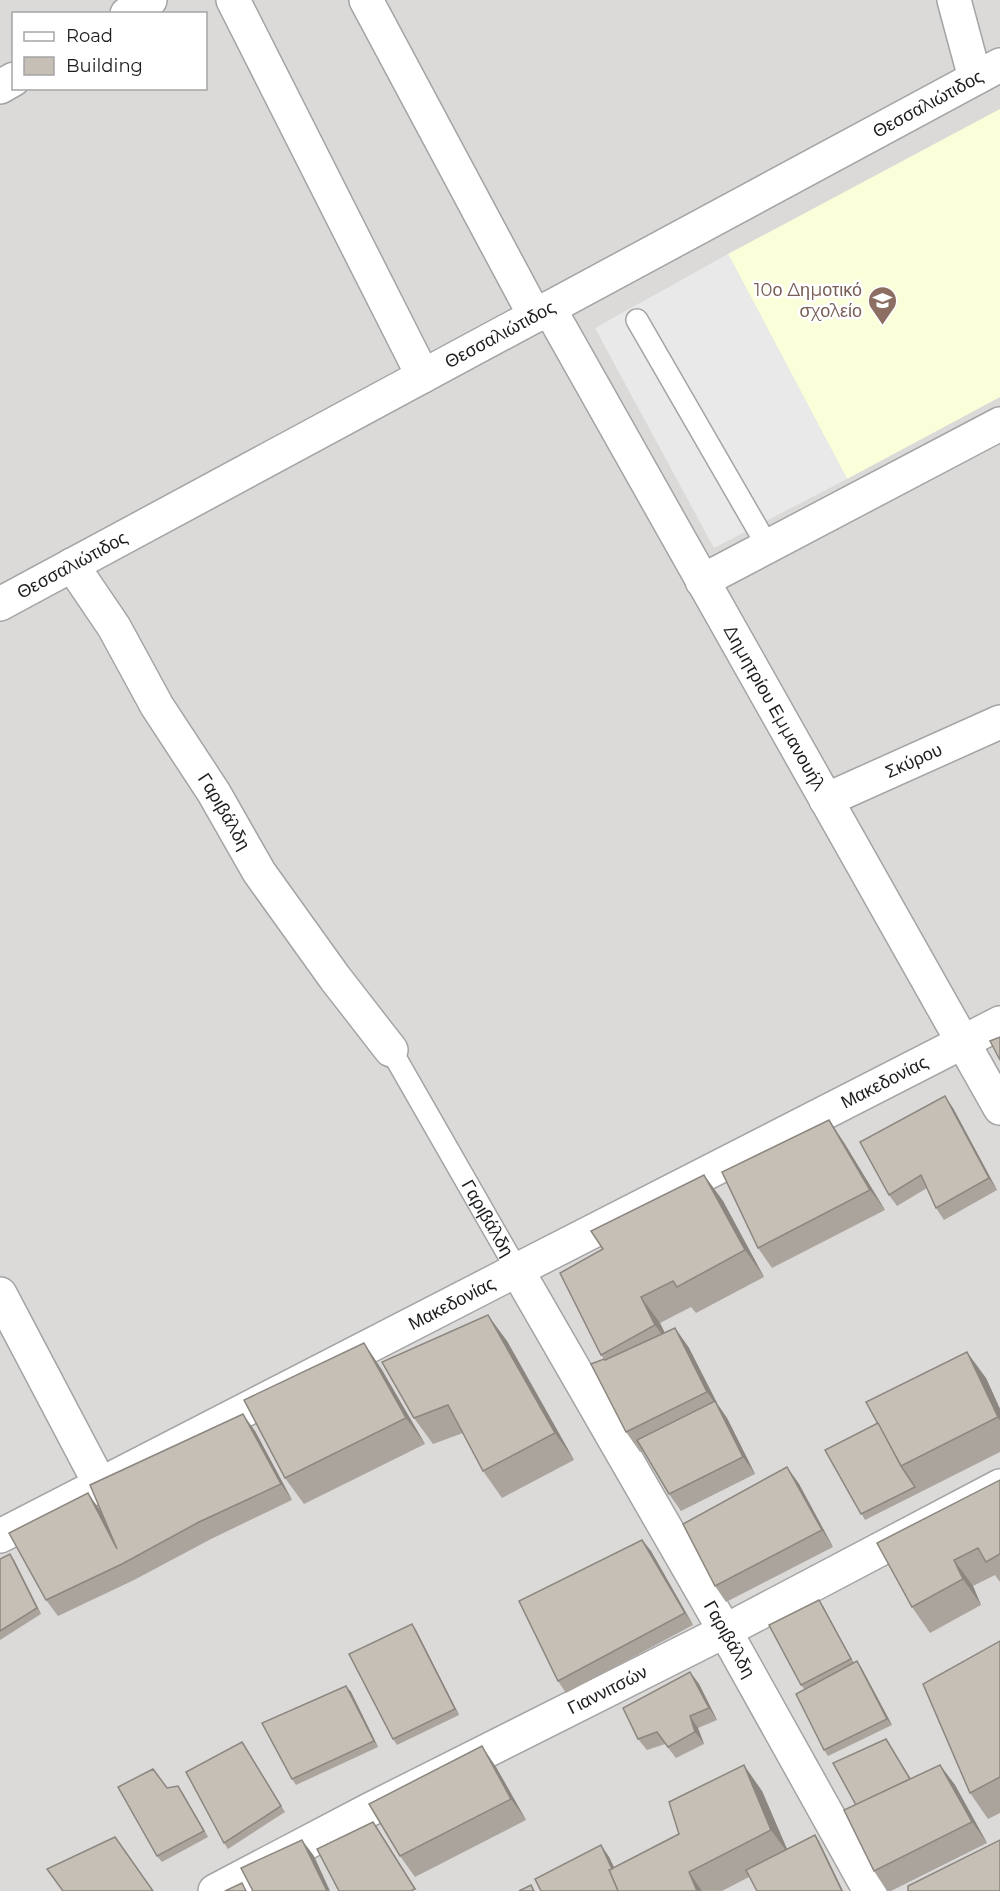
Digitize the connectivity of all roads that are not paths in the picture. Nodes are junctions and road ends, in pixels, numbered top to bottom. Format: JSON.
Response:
{"nodes":[{"id":1,"x":150,"y":0,"type":"edge"},
{"id":2,"x":233,"y":0,"type":"edge"},
{"id":3,"x":366,"y":0,"type":"edge"},
{"id":4,"x":954,"y":0,"type":"edge"},
{"id":5,"x":130,"y":12,"type":"edge"},
{"id":6,"x":987,"y":71,"type":"edge"},
{"id":7,"x":542,"y":312,"type":"junction"},
{"id":8,"x":637,"y":320,"type":"dead end"},
{"id":9,"x":423,"y":376,"type":"junction"},
{"id":10,"x":1000,"y":424,"type":"edge"},
{"id":11,"x":768,"y":546,"type":"junction"},
{"id":12,"x":72,"y":566,"type":"junction"},
{"id":13,"x":702,"y":581,"type":"junction"},
{"id":14,"x":0,"y":604,"type":"edge"},
{"id":15,"x":1000,"y":722,"type":"edge"},
{"id":16,"x":826,"y":800,"type":"junction"},
{"id":17,"x":1000,"y":1023,"type":"edge"},
{"id":18,"x":963,"y":1042,"type":"junction"},
{"id":19,"x":391,"y":1050,"type":"joint"},
{"id":20,"x":1000,"y":1108,"type":"edge"},
{"id":21,"x":517,"y":1270,"type":"junction"},
{"id":22,"x":0,"y":1294,"type":"edge"},
{"id":23,"x":100,"y":1484,"type":"junction"},
{"id":24,"x":1000,"y":1486,"type":"edge"},
{"id":25,"x":0,"y":1536,"type":"edge"},
{"id":26,"x":725,"y":1632,"type":"junction"},
{"id":27,"x":215,"y":1891,"type":"edge"},
{"id":28,"x":870,"y":1891,"type":"edge"}],
"edges":[{"from":1,"to":5,"type":"street"},
{"from":2,"to":9,"type":"street"},
{"from":3,"to":7,"type":"street","name":"Δημητρίου Εμμανουήλ"},
{"from":4,"to":6,"type":"street"},
{"from":6,"to":7,"type":"street","name":"Θεσσαλιώτιδος"},
{"from":7,"to":9,"type":"street","name":"Θεσσαλιώτιδος"},
{"from":7,"to":13,"type":"street","name":"Δημητρίου Εμμανουήλ"},
{"from":8,"to":11,"type":"lane"},
{"from":9,"to":12,"type":"street","name":"Θεσσαλιώτιδος"},
{"from":10,"to":11,"type":"street"},
{"from":11,"to":13,"type":"street"},
{"from":12,"to":14,"type":"street","name":"Θεσσαλιώτιδος"},
{"from":12,"to":19,"type":"street","name":"Γαριβάλδη"},
{"from":13,"to":16,"type":"street","name":"Δημητρίου Εμμανουήλ"},
{"from":15,"to":16,"type":"street","name":"Σκύρου"},
{"from":16,"to":18,"type":"street","name":"Δημητρίου Εμμανουήλ"},
{"from":17,"to":18,"type":"street","name":"Μακεδονίας"},
{"from":18,"to":20,"type":"street","name":"Δημητρίου Εμμανουήλ"},
{"from":18,"to":21,"type":"street","name":"Μακεδονίας"},
{"from":19,"to":21,"type":"lane","name":"Γαριβάλδη"},
{"from":21,"to":23,"type":"street","name":"Μακεδονίας"},
{"from":21,"to":26,"type":"street","name":"Γαριβάλδη"},
{"from":22,"to":23,"type":"street"},
{"from":23,"to":25,"type":"street","name":"Μακεδονίας"},
{"from":24,"to":26,"type":"street","name":"Γιαννιτσών"},
{"from":26,"to":27,"type":"street","name":"Γιαννιτσών"},
{"from":26,"to":28,"type":"street","name":"Γαριβάλδη"}]}
